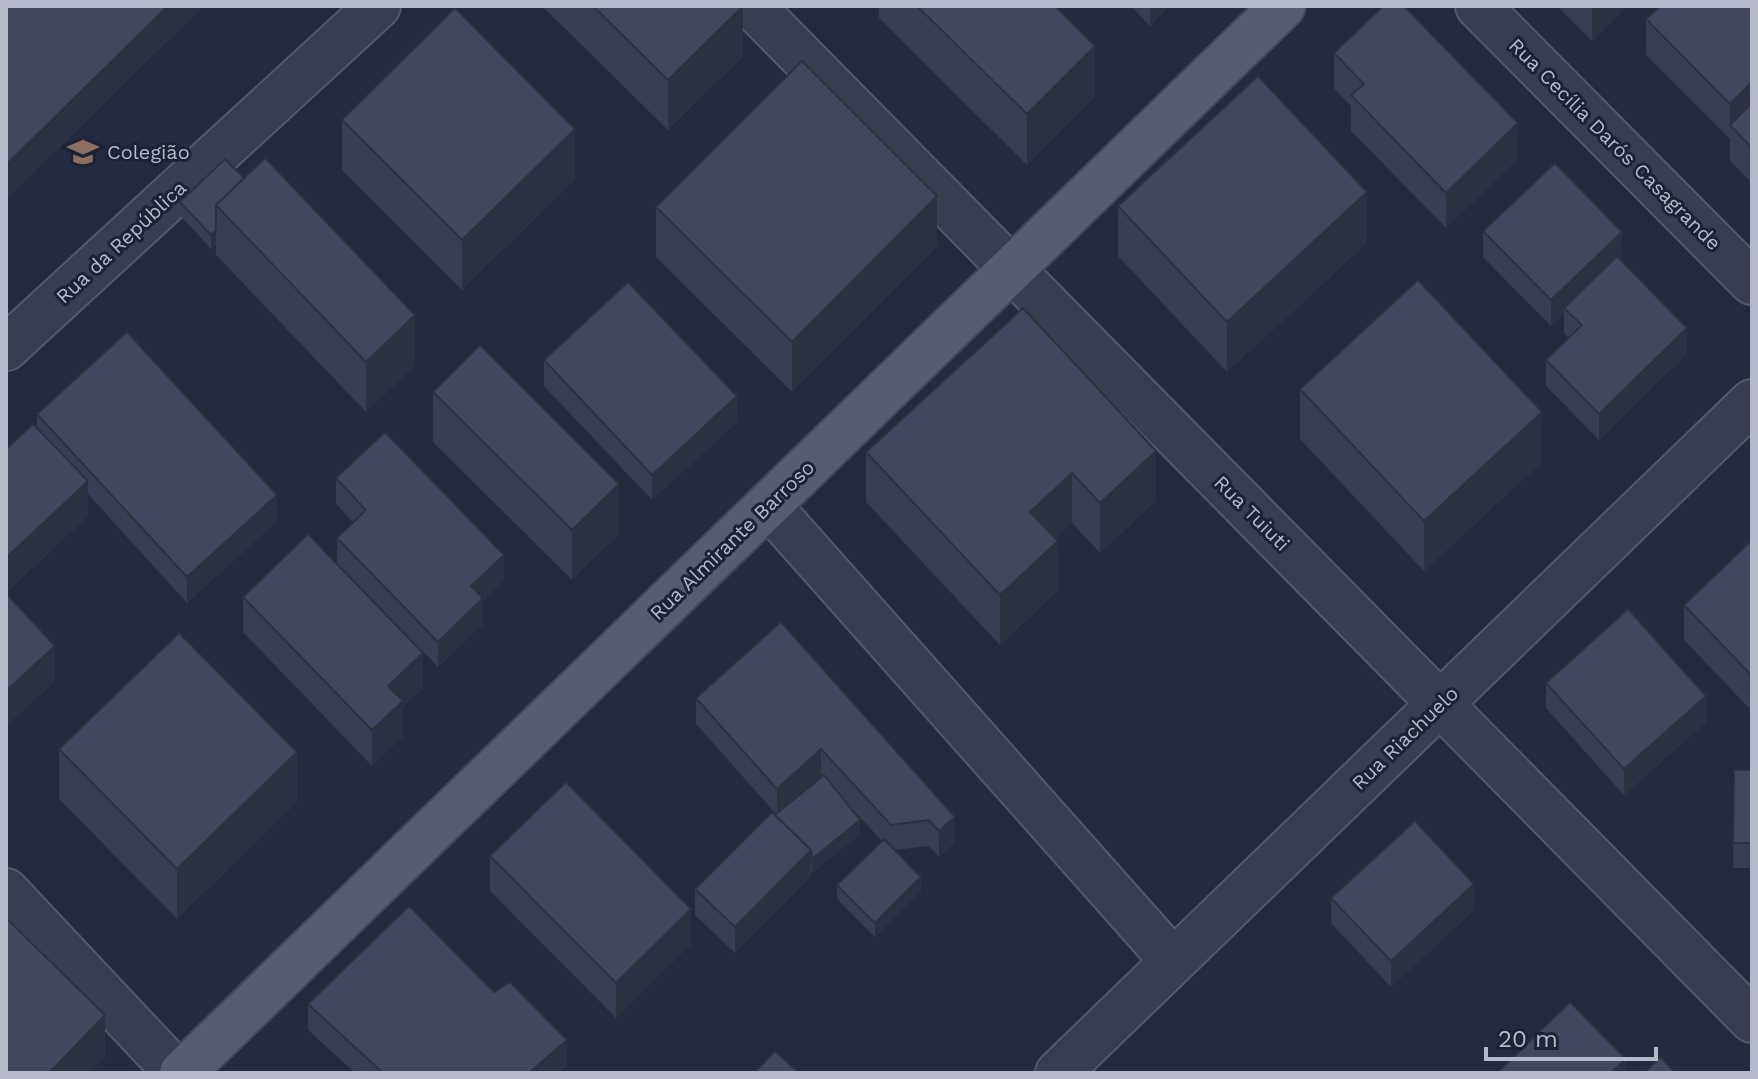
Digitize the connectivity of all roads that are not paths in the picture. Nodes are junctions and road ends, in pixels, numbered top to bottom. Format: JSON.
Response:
{"nodes":[{"id":1,"x":378,"y":6,"type":"edge"},
{"id":2,"x":752,"y":6,"type":"edge"},
{"id":3,"x":1283,"y":6,"type":"edge"},
{"id":4,"x":1478,"y":6,"type":"edge"},
{"id":5,"x":1011,"y":269,"type":"junction"},
{"id":6,"x":1752,"y":282,"type":"edge"},
{"id":7,"x":6,"y":348,"type":"edge"},
{"id":8,"x":1752,"y":402,"type":"edge"},
{"id":9,"x":768,"y":505,"type":"junction"},
{"id":10,"x":1440,"y":704,"type":"junction"},
{"id":11,"x":6,"y":891,"type":"edge"},
{"id":12,"x":1173,"y":961,"type":"junction"},
{"id":13,"x":1752,"y":1020,"type":"edge"},
{"id":14,"x":179,"y":1073,"type":"edge"},
{"id":15,"x":1058,"y":1073,"type":"edge"}],
"edges":[{"from":1,"to":7,"type":"street","name":"Rua da República"},
{"from":2,"to":5,"type":"street","name":"Rua Tuiuti"},
{"from":3,"to":5,"type":"main road","name":"Rua Almirante Barroso"},
{"from":4,"to":6,"type":"street","name":"Rua Cecília Darós Casagrande"},
{"from":5,"to":9,"type":"main road","name":"Rua Almirante Barroso"},
{"from":5,"to":10,"type":"street","name":"Rua Tuiuti"},
{"from":8,"to":10,"type":"street","name":"Rua Riachuelo"},
{"from":9,"to":12,"type":"street"},
{"from":9,"to":14,"type":"main road","name":"Rua Almirante Barroso"},
{"from":10,"to":12,"type":"street","name":"Rua Riachuelo"},
{"from":10,"to":13,"type":"street","name":"Rua Tuiuti"},
{"from":11,"to":14,"type":"street"},
{"from":12,"to":15,"type":"street","name":"Rua Riachuelo"}]}
